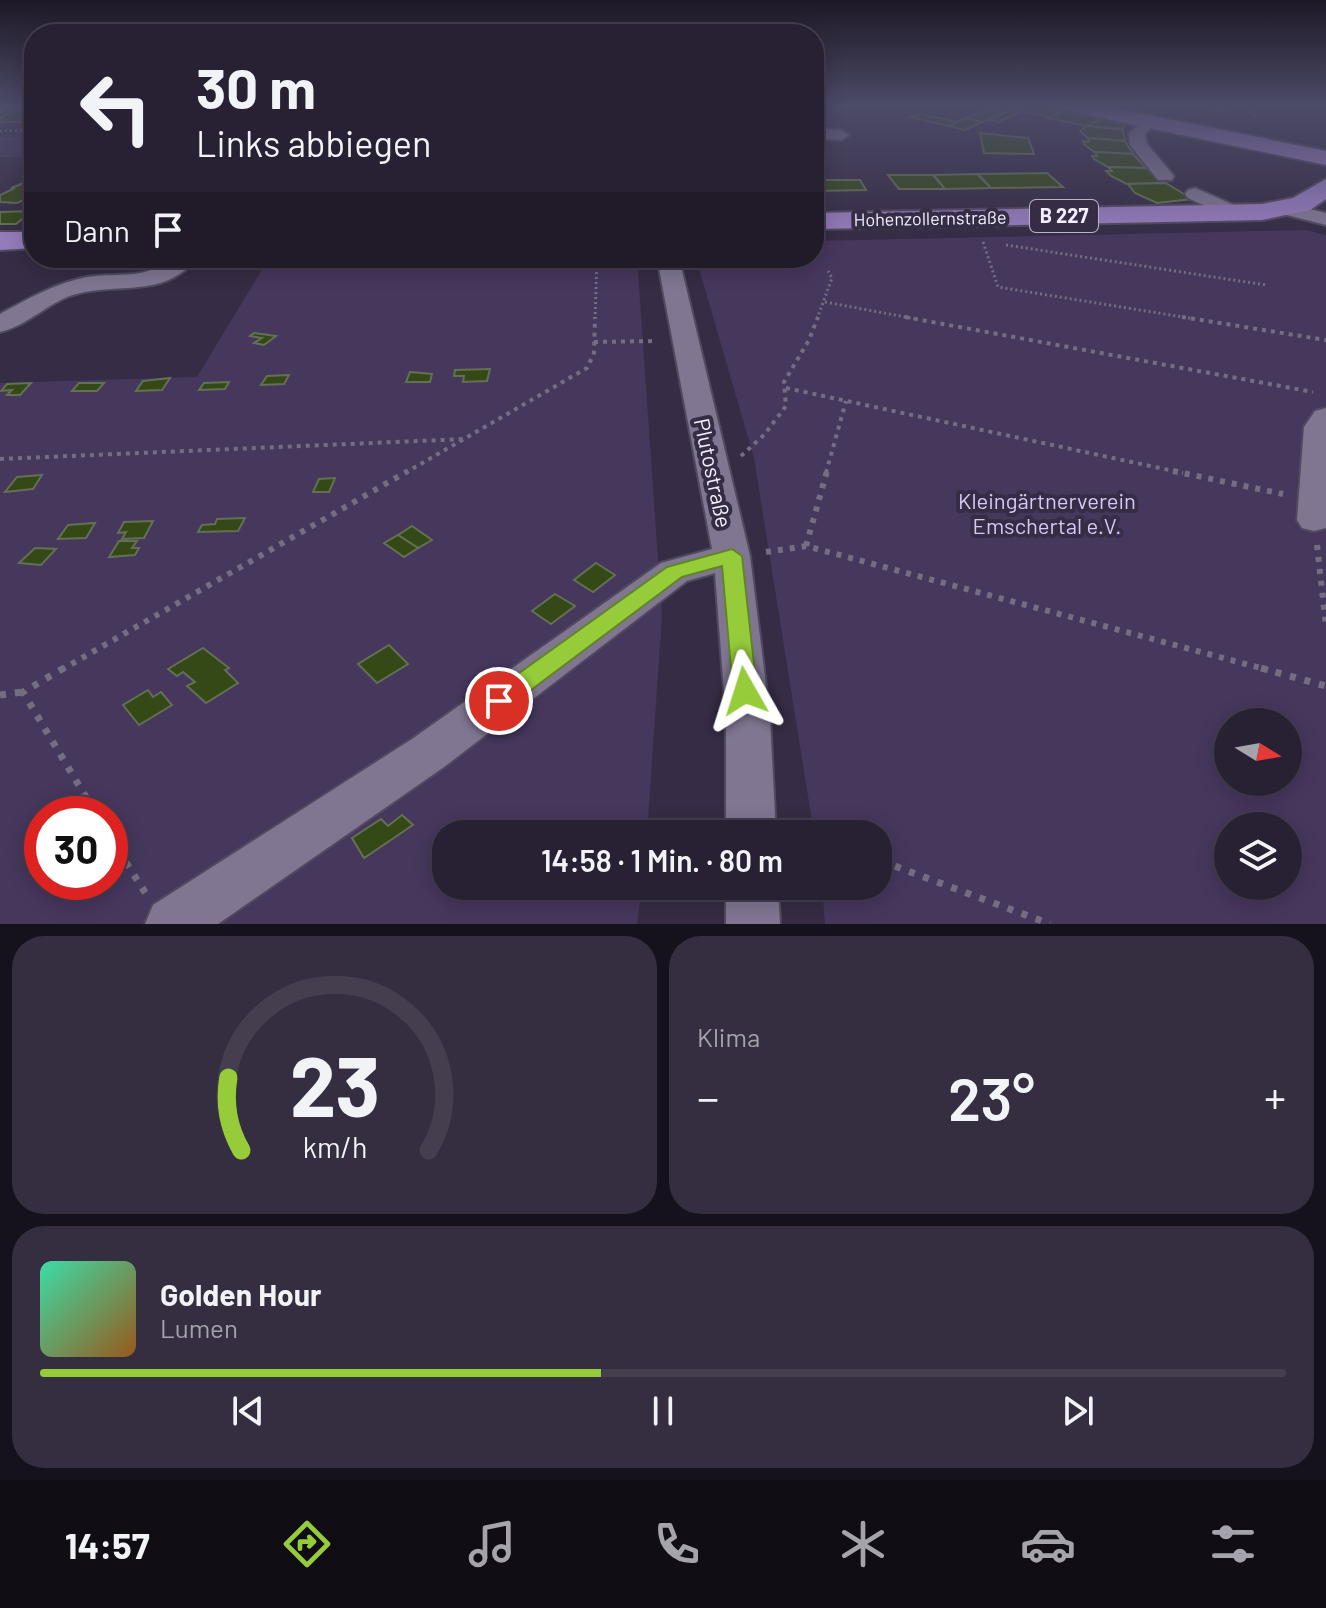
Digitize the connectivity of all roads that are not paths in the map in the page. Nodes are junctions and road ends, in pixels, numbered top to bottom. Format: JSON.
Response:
{"nodes":[{"id":1,"x":1142,"y":148,"type":"edge"},
{"id":2,"x":1277,"y":148,"type":"edge"},
{"id":3,"x":1326,"y":158,"type":"edge"},
{"id":4,"x":1165,"y":176,"type":"dead end"},
{"id":5,"x":1326,"y":187,"type":"edge"},
{"id":6,"x":1195,"y":194,"type":"dead end"},
{"id":7,"x":1286,"y":209,"type":"junction"},
{"id":8,"x":1236,"y":213,"type":"junction"},
{"id":9,"x":1326,"y":219,"type":"edge"},
{"id":10,"x":824,"y":221,"type":"edge"},
{"id":11,"x":24,"y":240,"type":"edge"},
{"id":12,"x":0,"y":241,"type":"edge"},
{"id":13,"x":173,"y":268,"type":"edge"},
{"id":14,"x":670,"y":268,"type":"edge"},
{"id":15,"x":0,"y":324,"type":"edge"},
{"id":16,"x":1326,"y":417,"type":"edge"},
{"id":17,"x":1315,"y":510,"type":"road end"},
{"id":18,"x":732,"y":556,"type":"junction"},
{"id":19,"x":751,"y":820,"type":"edge"},
{"id":20,"x":752,"y":900,"type":"edge"},
{"id":21,"x":161,"y":912,"type":"edge"},
{"id":22,"x":753,"y":924,"type":"edge"}],
"edges":[{"from":1,"to":4,"type":"street"},
{"from":2,"to":3,"type":"main road"},
{"from":5,"to":7,"type":"main road","name":"Hohenzollernstraße","number":"B 227"},
{"from":6,"to":8,"type":"street"},
{"from":7,"to":8,"type":"main road","name":"Hohenzollernstraße","number":"B 227"},
{"from":7,"to":9,"type":"street","name":"Hohenzollernstraße"},
{"from":8,"to":10,"type":"main road","name":"Hohenzollernstraße","number":"B 227"},
{"from":11,"to":12,"type":"main road"},
{"from":13,"to":15,"type":"street"},
{"from":14,"to":18,"type":"street","name":"Plutostraße"},
{"from":16,"to":17,"type":"street"},
{"from":18,"to":19,"type":"street","name":"Plutostraße"},
{"from":18,"to":21,"type":"street"},
{"from":20,"to":22,"type":"street"}]}
